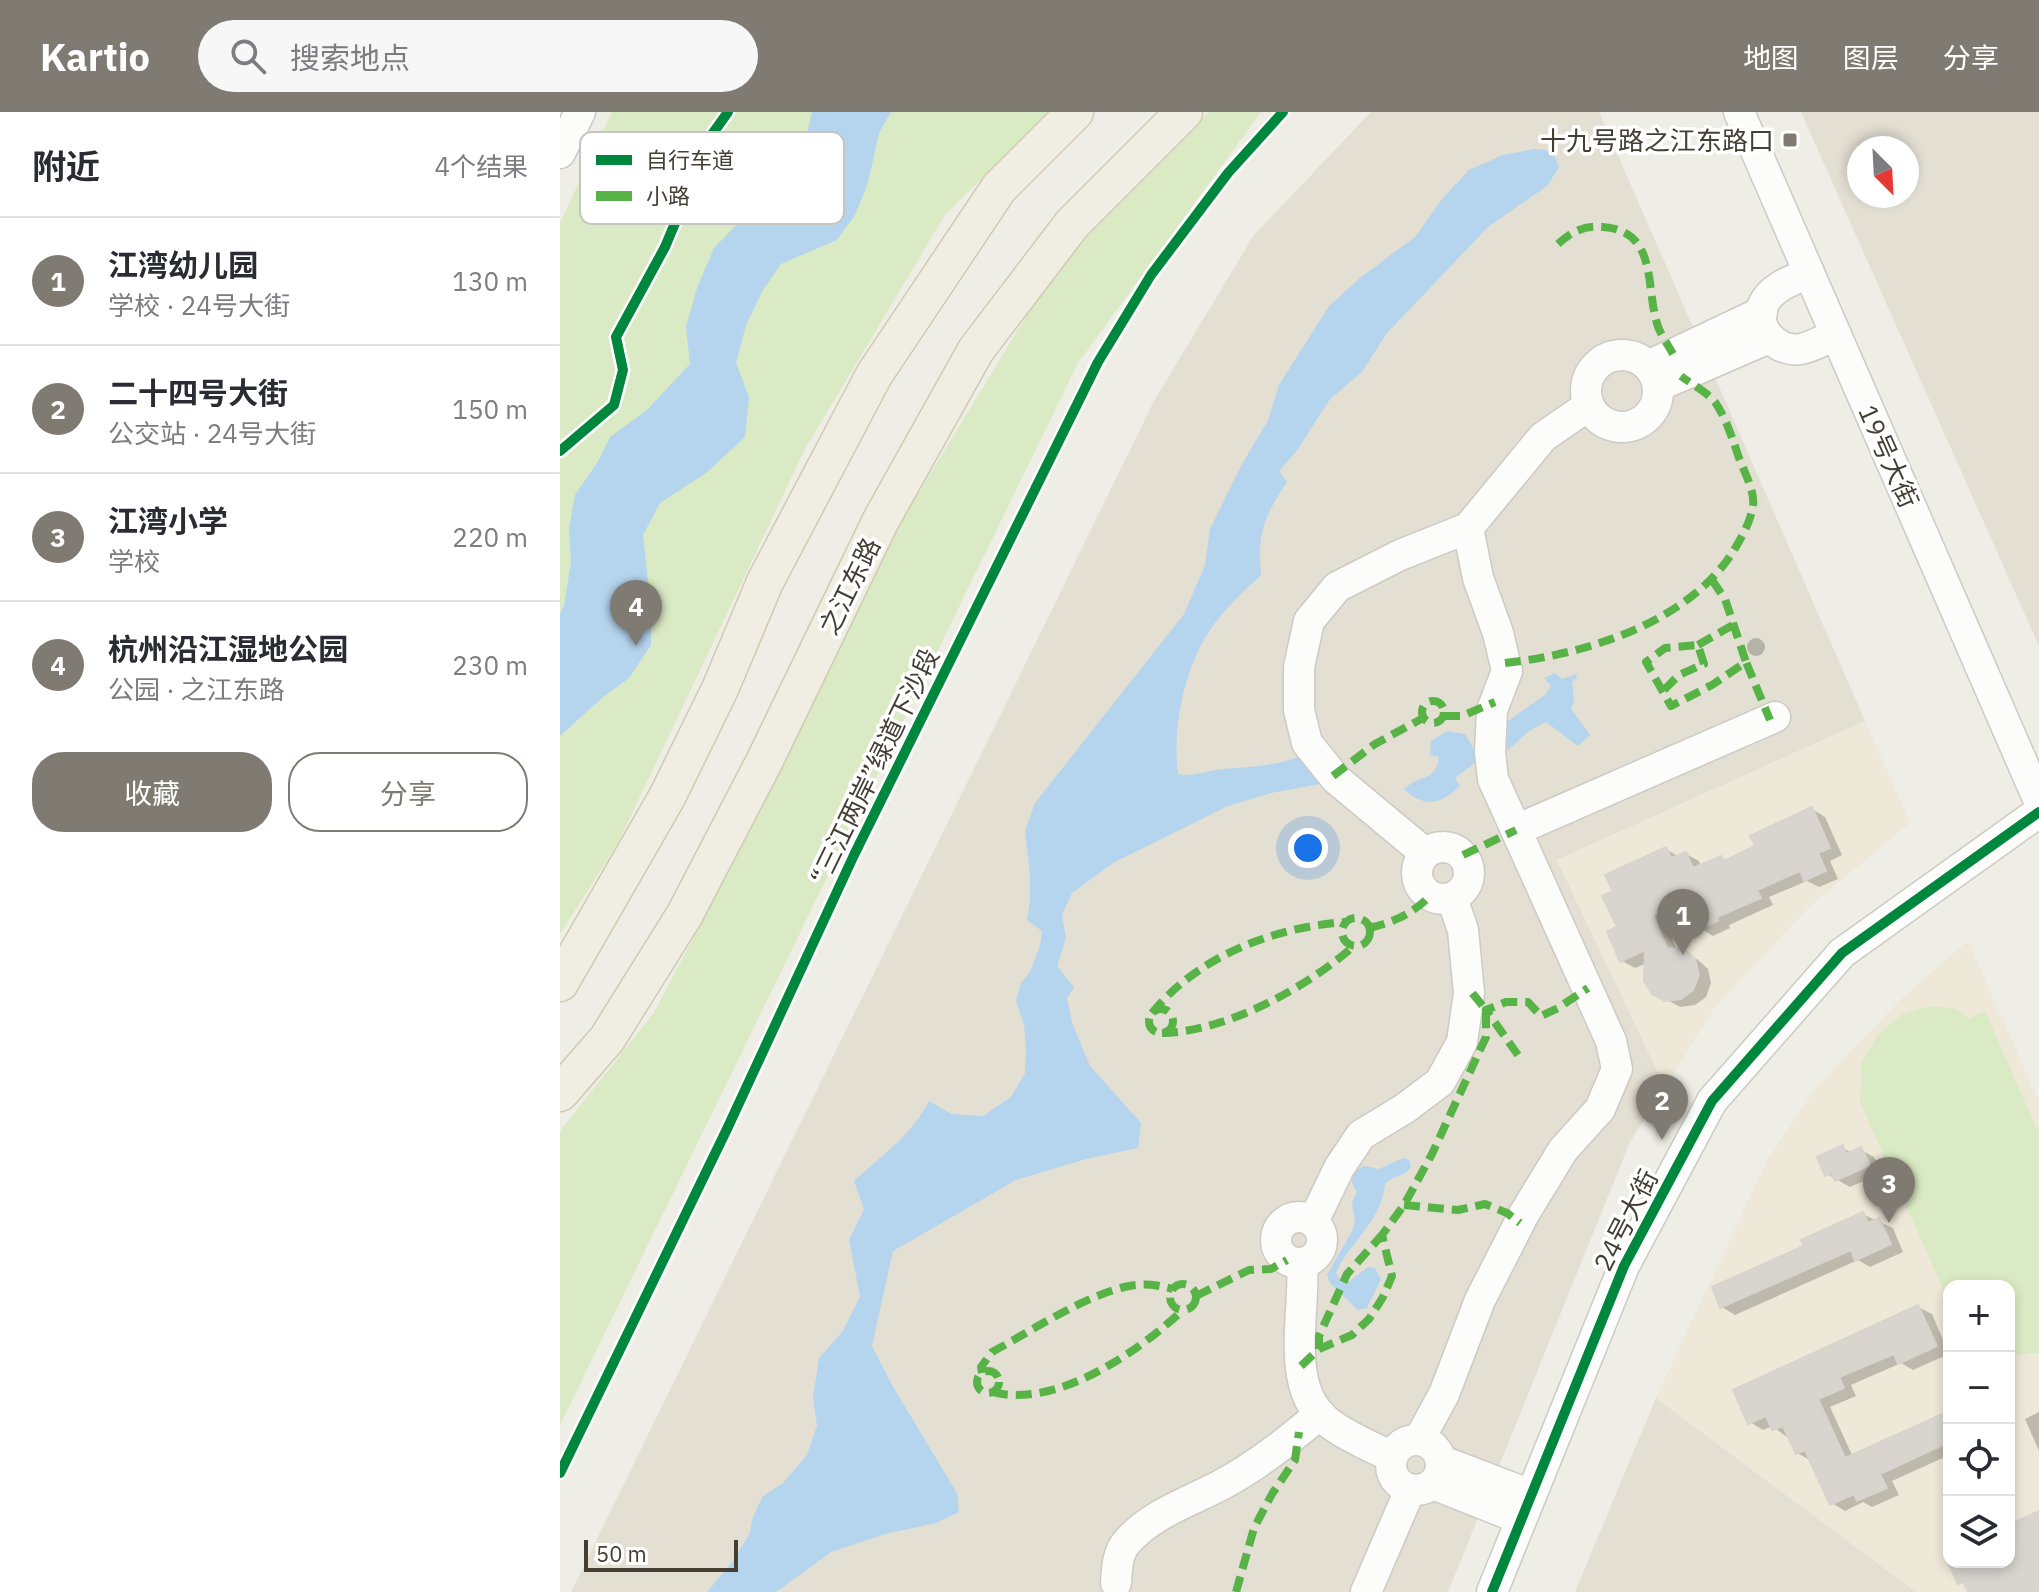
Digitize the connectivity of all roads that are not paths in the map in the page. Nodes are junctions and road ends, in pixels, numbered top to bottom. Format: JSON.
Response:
{"nodes":[{"id":1,"x":580,"y":112,"type":"edge"},
{"id":2,"x":1075,"y":112,"type":"edge"},
{"id":3,"x":1184,"y":112,"type":"edge"},
{"id":4,"x":1739,"y":112,"type":"edge"},
{"id":5,"x":560,"y":153,"type":"edge"},
{"id":6,"x":1809,"y":273,"type":"junction"},
{"id":7,"x":1766,"y":325,"type":"junction"},
{"id":8,"x":1836,"y":335,"type":"junction"},
{"id":9,"x":1653,"y":376,"type":"junction"},
{"id":10,"x":1588,"y":406,"type":"junction"},
{"id":11,"x":1468,"y":528,"type":"junction"},
{"id":12,"x":1775,"y":717,"type":"dead end"},
{"id":13,"x":2039,"y":801,"type":"edge"},
{"id":14,"x":2039,"y":812,"type":"edge"},
{"id":15,"x":1516,"y":830,"type":"junction"},
{"id":16,"x":560,"y":983,"type":"edge"},
{"id":17,"x":560,"y":1093,"type":"edge"},
{"id":18,"x":1320,"y":1414,"type":"junction"},
{"id":19,"x":1419,"y":1440,"type":"junction"},
{"id":20,"x":1392,"y":1457,"type":"junction"},
{"id":21,"x":1428,"y":1478,"type":"junction"},
{"id":22,"x":1526,"y":1507,"type":"junction"},
{"id":23,"x":1118,"y":1589,"type":"edge"},
{"id":24,"x":1366,"y":1592,"type":"edge"},
{"id":25,"x":1492,"y":1592,"type":"edge"}],
"edges":[{"from":1,"to":5,"type":"street"},
{"from":2,"to":16,"type":"main road"},
{"from":3,"to":17,"type":"main road","name":"之江东路"},
{"from":4,"to":6,"type":"street","name":"19号大街"},
{"from":6,"to":7,"type":"street"},
{"from":6,"to":8,"type":"street","name":"19号大街"},
{"from":7,"to":8,"type":"street"},
{"from":7,"to":9,"type":"street"},
{"from":8,"to":13,"type":"street","name":"19号大街"},
{"from":9,"to":10,"type":"street"},
{"from":9,"to":10,"type":"street"},
{"from":10,"to":11,"type":"street"},
{"from":11,"to":15,"type":"street"},
{"from":11,"to":18,"type":"street"},
{"from":12,"to":15,"type":"street"},
{"from":14,"to":22,"type":"street","name":"24号大街"},
{"from":15,"to":19,"type":"street"},
{"from":18,"to":20,"type":"street"},
{"from":18,"to":23,"type":"street"},
{"from":19,"to":20,"type":"street"},
{"from":19,"to":21,"type":"street"},
{"from":20,"to":21,"type":"street"},
{"from":21,"to":22,"type":"street"},
{"from":21,"to":24,"type":"street"},
{"from":22,"to":25,"type":"street","name":"24号大街"}]}
